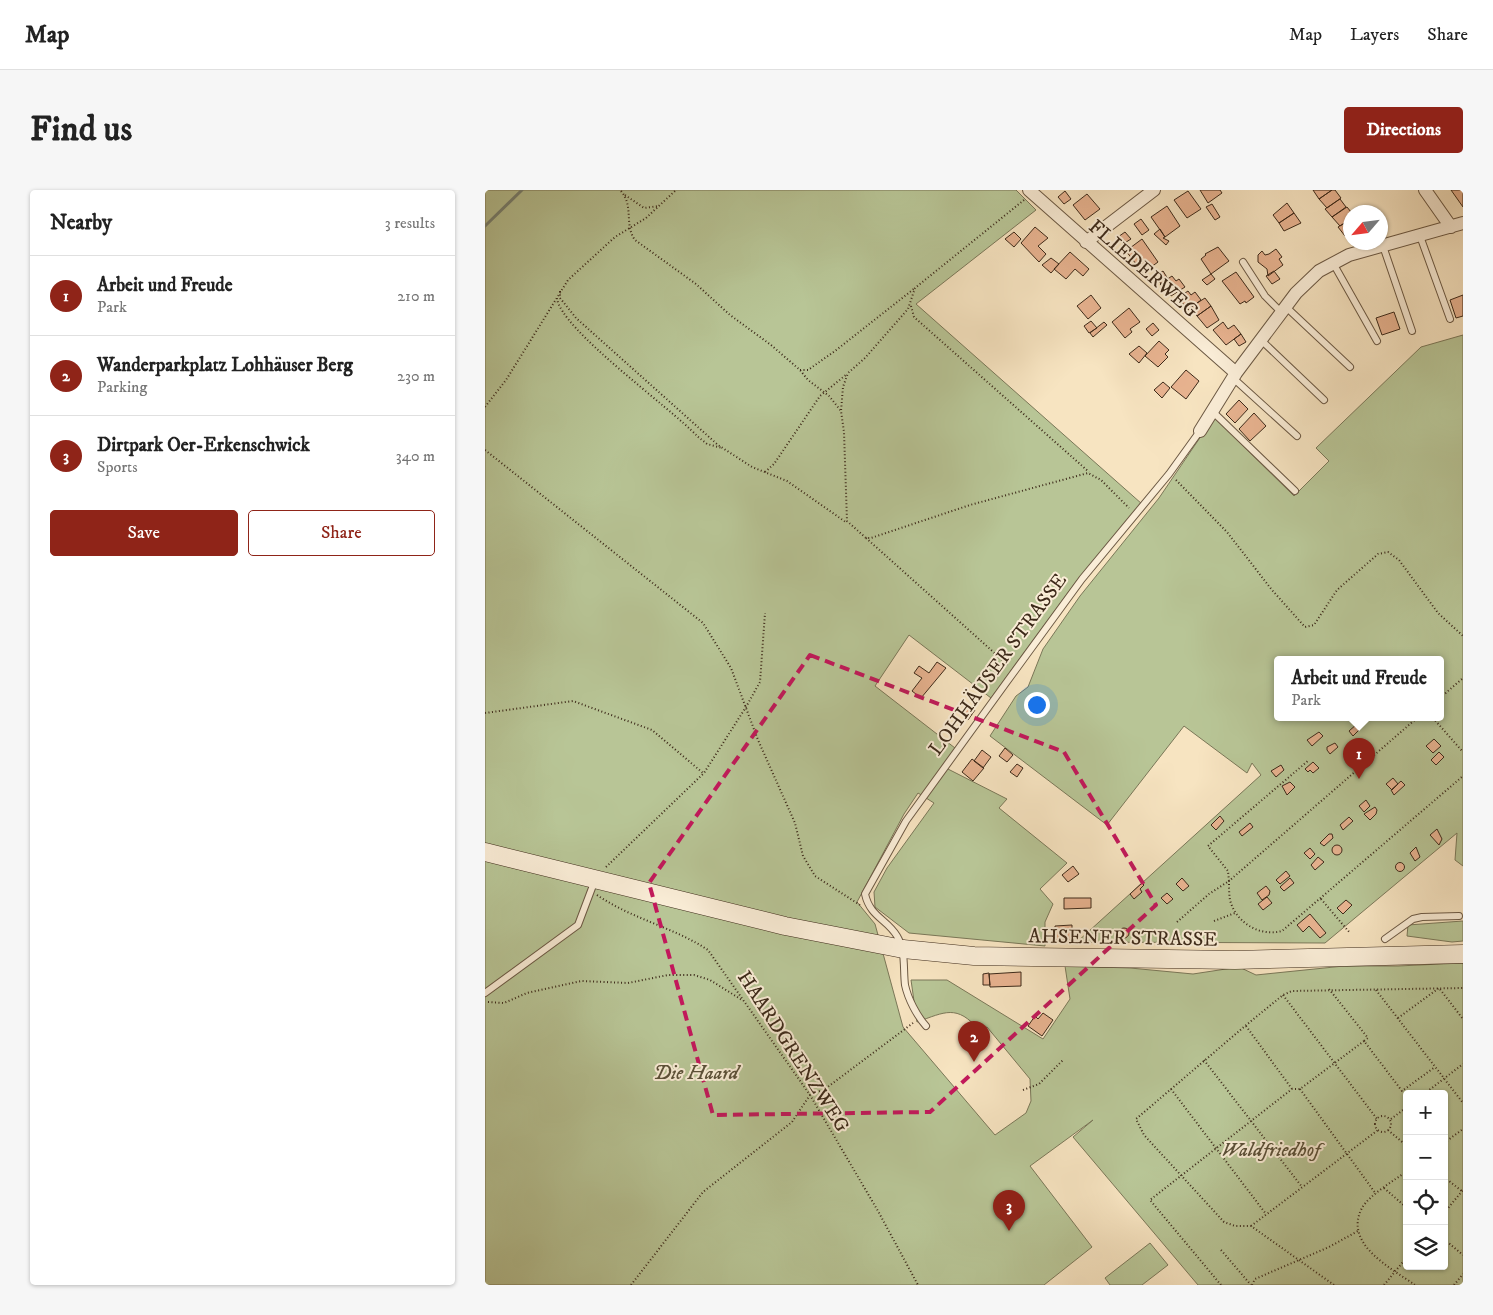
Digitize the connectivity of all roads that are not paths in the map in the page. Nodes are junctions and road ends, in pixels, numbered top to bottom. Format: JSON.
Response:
{"nodes":[{"id":1,"x":1154,"y":190,"type":"edge"},
{"id":2,"x":1425,"y":190,"type":"edge"},
{"id":3,"x":1031,"y":191,"type":"edge"},
{"id":4,"x":1459,"y":226,"type":"edge"},
{"id":5,"x":1420,"y":236,"type":"junction"},
{"id":6,"x":1086,"y":242,"type":"junction"},
{"id":7,"x":1388,"y":245,"type":"edge"},
{"id":8,"x":1368,"y":250,"type":"edge"},
{"id":9,"x":1384,"y":250,"type":"edge"},
{"id":10,"x":1243,"y":262,"type":"dead end"},
{"id":11,"x":1333,"y":262,"type":"junction"},
{"id":12,"x":1283,"y":309,"type":"junction"},
{"id":13,"x":1450,"y":319,"type":"dead end"},
{"id":14,"x":1412,"y":331,"type":"dead end"},
{"id":15,"x":1261,"y":340,"type":"junction"},
{"id":16,"x":1377,"y":341,"type":"dead end"},
{"id":17,"x":1351,"y":367,"type":"dead end"},
{"id":18,"x":1234,"y":375,"type":"junction"},
{"id":19,"x":1324,"y":400,"type":"dead end"},
{"id":20,"x":1212,"y":412,"type":"junction"},
{"id":21,"x":1200,"y":431,"type":"joint"},
{"id":22,"x":1297,"y":436,"type":"dead end"},
{"id":23,"x":1295,"y":491,"type":"dead end"},
{"id":24,"x":485,"y":852,"type":"edge"},
{"id":25,"x":593,"y":884,"type":"junction"},
{"id":26,"x":1459,"y":916,"type":"dead end"},
{"id":27,"x":1385,"y":939,"type":"dead end"},
{"id":28,"x":903,"y":948,"type":"junction"},
{"id":29,"x":1463,"y":954,"type":"edge"},
{"id":30,"x":485,"y":993,"type":"edge"},
{"id":31,"x":926,"y":1026,"type":"dead end"}],
"edges":[{"from":1,"to":6,"type":"street"},
{"from":2,"to":4,"type":"street"},
{"from":3,"to":6,"type":"street","name":"FLIEDERWEG"},
{"from":4,"to":5,"type":"street","name":"LOHHÄUSER STRASSE"},
{"from":5,"to":7,"type":"street","name":"LOHHÄUSER STRASSE"},
{"from":5,"to":13,"type":"lane"},
{"from":6,"to":18,"type":"street","name":"FLIEDERWEG"},
{"from":8,"to":11,"type":"street","name":"LOHHÄUSER STRASSE"},
{"from":9,"to":14,"type":"lane"},
{"from":10,"to":12,"type":"lane"},
{"from":11,"to":12,"type":"street","name":"LOHHÄUSER STRASSE"},
{"from":11,"to":16,"type":"lane"},
{"from":12,"to":15,"type":"street","name":"LOHHÄUSER STRASSE"},
{"from":12,"to":17,"type":"lane"},
{"from":15,"to":18,"type":"street","name":"LOHHÄUSER STRASSE"},
{"from":15,"to":19,"type":"lane"},
{"from":18,"to":20,"type":"street","name":"LOHHÄUSER STRASSE"},
{"from":18,"to":22,"type":"lane"},
{"from":20,"to":21,"type":"street","name":"LOHHÄUSER STRASSE"},
{"from":20,"to":23,"type":"lane"},
{"from":21,"to":28,"type":"lane","name":"LOHHÄUSER STRASSE"},
{"from":24,"to":25,"type":"main road","name":"AHSENER STRASSE"},
{"from":25,"to":28,"type":"main road","name":"AHSENER STRASSE"},
{"from":25,"to":30,"type":"lane"},
{"from":26,"to":27,"type":"lane"},
{"from":28,"to":29,"type":"main road","name":"AHSENER STRASSE"},
{"from":28,"to":31,"type":"lane"}]}
